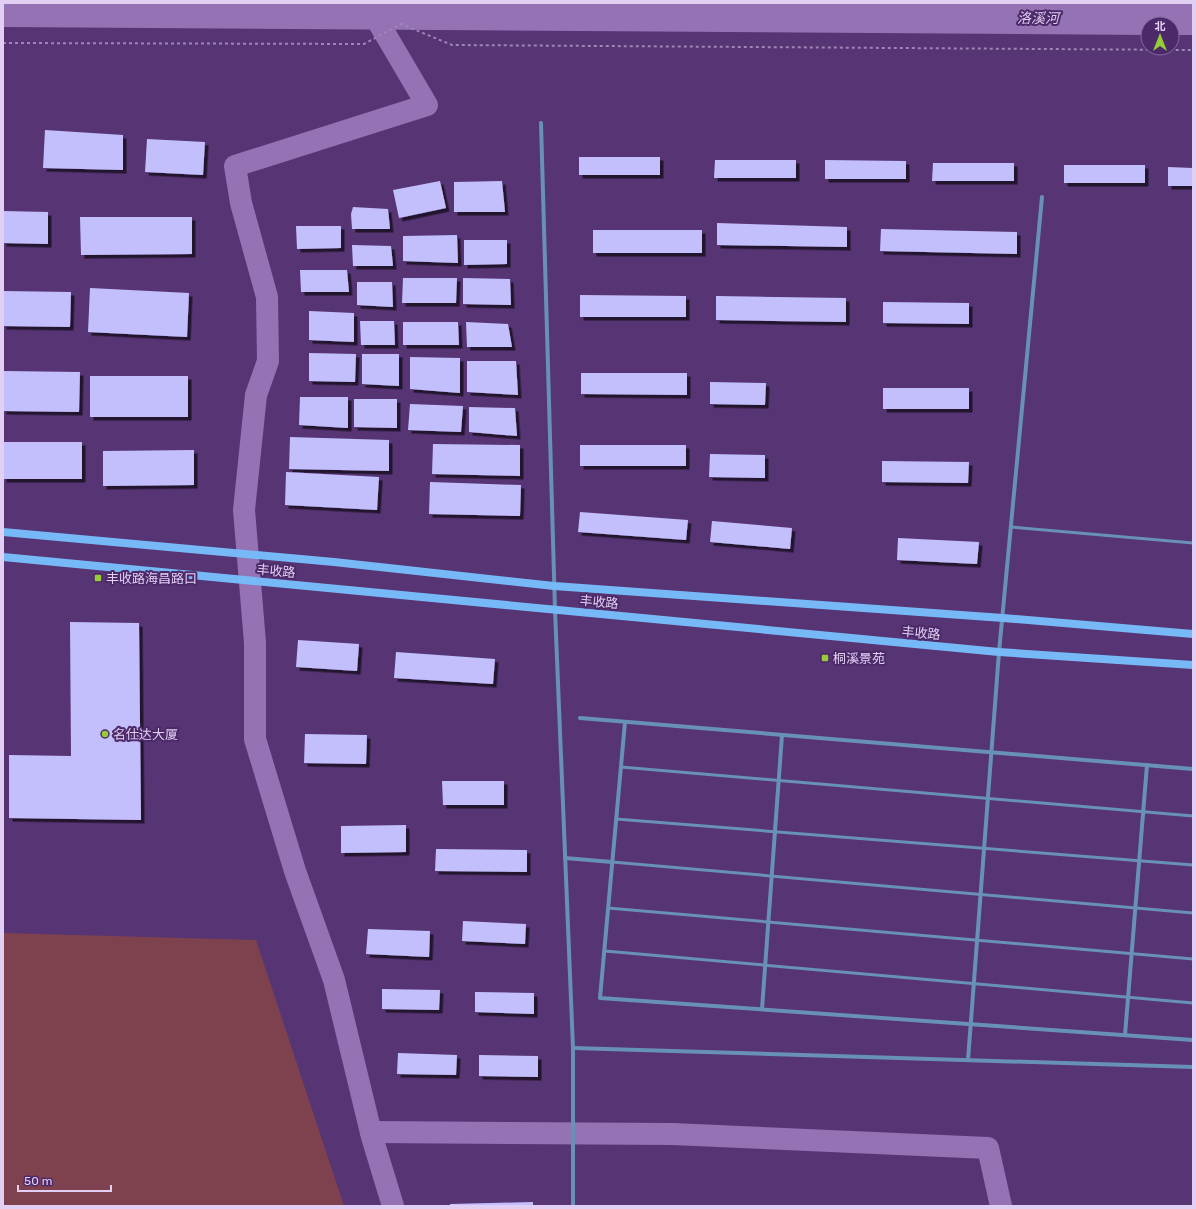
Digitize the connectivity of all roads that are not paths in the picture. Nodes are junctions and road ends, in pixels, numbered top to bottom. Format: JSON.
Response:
{"nodes":[{"id":1,"x":541,"y":122,"type":"dead end"},
{"id":2,"x":1042,"y":197,"type":"dead end"},
{"id":3,"x":1011,"y":527,"type":"junction"},
{"id":4,"x":3,"y":532,"type":"edge"},
{"id":5,"x":1193,"y":543,"type":"edge"},
{"id":6,"x":3,"y":557,"type":"edge"},
{"id":7,"x":554,"y":586,"type":"junction"},
{"id":8,"x":555,"y":610,"type":"junction"},
{"id":9,"x":1003,"y":618,"type":"junction"},
{"id":10,"x":1193,"y":634,"type":"edge"},
{"id":11,"x":999,"y":652,"type":"junction"},
{"id":12,"x":1193,"y":665,"type":"edge"},
{"id":13,"x":580,"y":718,"type":"dead end"},
{"id":14,"x":624,"y":722,"type":"junction"},
{"id":15,"x":782,"y":735,"type":"junction"},
{"id":16,"x":992,"y":752,"type":"junction"},
{"id":17,"x":1147,"y":765,"type":"junction"},
{"id":18,"x":621,"y":767,"type":"junction"},
{"id":19,"x":1193,"y":769,"type":"edge"},
{"id":20,"x":779,"y":781,"type":"junction"},
{"id":21,"x":988,"y":799,"type":"junction"},
{"id":22,"x":1143,"y":812,"type":"junction"},
{"id":23,"x":1193,"y":816,"type":"edge"},
{"id":24,"x":616,"y":818,"type":"junction"},
{"id":25,"x":775,"y":831,"type":"junction"},
{"id":26,"x":984,"y":848,"type":"junction"},
{"id":27,"x":565,"y":858,"type":"junction"},
{"id":28,"x":1139,"y":861,"type":"junction"},
{"id":29,"x":612,"y":862,"type":"junction"},
{"id":30,"x":1193,"y":865,"type":"edge"},
{"id":31,"x":772,"y":876,"type":"junction"},
{"id":32,"x":981,"y":895,"type":"junction"},
{"id":33,"x":608,"y":908,"type":"junction"},
{"id":34,"x":1135,"y":908,"type":"junction"},
{"id":35,"x":1193,"y":913,"type":"edge"},
{"id":36,"x":768,"y":922,"type":"junction"},
{"id":37,"x":978,"y":940,"type":"junction"},
{"id":38,"x":605,"y":950,"type":"junction"},
{"id":39,"x":1132,"y":953,"type":"junction"},
{"id":40,"x":1193,"y":959,"type":"edge"},
{"id":41,"x":765,"y":965,"type":"junction"},
{"id":42,"x":974,"y":984,"type":"junction"},
{"id":43,"x":1128,"y":997,"type":"junction"},
{"id":44,"x":1193,"y":1003,"type":"edge"},
{"id":45,"x":762,"y":1009,"type":"junction"},
{"id":46,"x":971,"y":1024,"type":"junction"},
{"id":47,"x":1125,"y":1035,"type":"junction"},
{"id":48,"x":1193,"y":1040,"type":"edge"},
{"id":49,"x":573,"y":1048,"type":"junction"},
{"id":50,"x":968,"y":1060,"type":"junction"},
{"id":51,"x":1193,"y":1067,"type":"edge"},
{"id":52,"x":573,"y":1206,"type":"edge"}],
"edges":[{"from":1,"to":7,"type":"street"},
{"from":2,"to":3,"type":"street"},
{"from":3,"to":5,"type":"lane"},
{"from":3,"to":9,"type":"street"},
{"from":4,"to":7,"type":"main road","name":"丰收路"},
{"from":6,"to":8,"type":"main road","name":"丰收路"},
{"from":7,"to":8,"type":"street"},
{"from":7,"to":9,"type":"main road","name":"丰收路"},
{"from":8,"to":11,"type":"main road","name":"丰收路"},
{"from":8,"to":27,"type":"street"},
{"from":9,"to":10,"type":"main road","name":"丰收路"},
{"from":9,"to":11,"type":"street"},
{"from":11,"to":12,"type":"main road","name":"丰收路"},
{"from":11,"to":16,"type":"street"},
{"from":13,"to":14,"type":"street"},
{"from":14,"to":15,"type":"street"},
{"from":14,"to":18,"type":"street"},
{"from":15,"to":16,"type":"street"},
{"from":15,"to":20,"type":"street"},
{"from":16,"to":17,"type":"street"},
{"from":16,"to":21,"type":"street"},
{"from":17,"to":19,"type":"street"},
{"from":17,"to":22,"type":"street"},
{"from":18,"to":20,"type":"lane"},
{"from":18,"to":24,"type":"street"},
{"from":20,"to":21,"type":"lane"},
{"from":20,"to":25,"type":"street"},
{"from":21,"to":22,"type":"lane"},
{"from":21,"to":26,"type":"street"},
{"from":22,"to":23,"type":"lane"},
{"from":22,"to":28,"type":"street"},
{"from":24,"to":25,"type":"lane"},
{"from":24,"to":29,"type":"street"},
{"from":25,"to":26,"type":"lane"},
{"from":25,"to":31,"type":"street"},
{"from":26,"to":28,"type":"lane"},
{"from":26,"to":32,"type":"street"},
{"from":27,"to":29,"type":"street"},
{"from":27,"to":49,"type":"street"},
{"from":28,"to":30,"type":"lane"},
{"from":28,"to":34,"type":"street"},
{"from":29,"to":31,"type":"lane"},
{"from":29,"to":33,"type":"street"},
{"from":31,"to":32,"type":"lane"},
{"from":31,"to":36,"type":"street"},
{"from":32,"to":34,"type":"lane"},
{"from":32,"to":37,"type":"street"},
{"from":33,"to":36,"type":"lane"},
{"from":33,"to":38,"type":"street"},
{"from":34,"to":35,"type":"lane"},
{"from":34,"to":39,"type":"street"},
{"from":36,"to":37,"type":"lane"},
{"from":36,"to":41,"type":"street"},
{"from":37,"to":39,"type":"lane"},
{"from":37,"to":42,"type":"street"},
{"from":38,"to":41,"type":"lane"},
{"from":38,"to":45,"type":"street"},
{"from":39,"to":40,"type":"lane"},
{"from":39,"to":43,"type":"street"},
{"from":41,"to":42,"type":"lane"},
{"from":41,"to":45,"type":"street"},
{"from":42,"to":43,"type":"lane"},
{"from":42,"to":46,"type":"street"},
{"from":43,"to":44,"type":"lane"},
{"from":43,"to":47,"type":"street"},
{"from":45,"to":46,"type":"street"},
{"from":46,"to":47,"type":"street"},
{"from":46,"to":50,"type":"street"},
{"from":47,"to":48,"type":"street"},
{"from":49,"to":50,"type":"street"},
{"from":49,"to":52,"type":"street"},
{"from":50,"to":51,"type":"street"}]}
